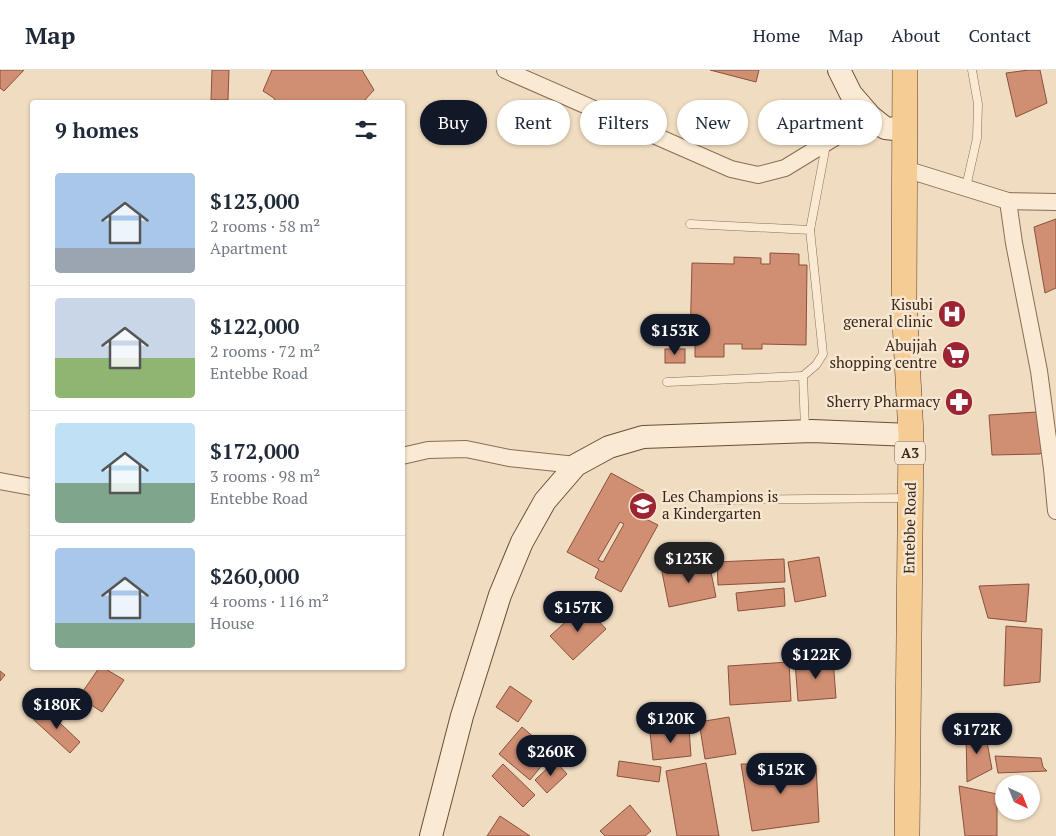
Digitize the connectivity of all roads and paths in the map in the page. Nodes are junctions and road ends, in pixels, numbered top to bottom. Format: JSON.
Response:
{"nodes":[{"id":1,"x":505,"y":70,"type":"edge"},
{"id":2,"x":840,"y":70,"type":"edge"},
{"id":3,"x":905,"y":70,"type":"edge"},
{"id":4,"x":972,"y":70,"type":"edge"},
{"id":5,"x":856,"y":100,"type":"edge"},
{"id":6,"x":882,"y":126,"type":"edge"},
{"id":7,"x":905,"y":130,"type":"junction"},
{"id":8,"x":824,"y":145,"type":"edge"},
{"id":9,"x":827,"y":145,"type":"edge"},
{"id":10,"x":905,"y":169,"type":"junction"},
{"id":11,"x":966,"y":188,"type":"junction"},
{"id":12,"x":1008,"y":201,"type":"junction"},
{"id":13,"x":1056,"y":202,"type":"edge"},
{"id":14,"x":690,"y":224,"type":"dead end"},
{"id":15,"x":810,"y":230,"type":"junction"},
{"id":16,"x":803,"y":376,"type":"junction"},
{"id":17,"x":667,"y":382,"type":"dead end"},
{"id":18,"x":806,"y":431,"type":"junction"},
{"id":19,"x":911,"y":434,"type":"junction"},
{"id":20,"x":405,"y":455,"type":"edge"},
{"id":21,"x":576,"y":465,"type":"junction"},
{"id":22,"x":0,"y":480,"type":"edge"},
{"id":23,"x":30,"y":488,"type":"edge"},
{"id":24,"x":910,"y":498,"type":"junction"},
{"id":25,"x":717,"y":500,"type":"dead end"},
{"id":26,"x":1056,"y":512,"type":"edge"},
{"id":27,"x":431,"y":836,"type":"edge"},
{"id":28,"x":907,"y":836,"type":"edge"}],
"edges":[{"from":1,"to":8,"type":"street"},
{"from":2,"to":5,"type":"street"},
{"from":3,"to":7,"type":"main road","name":"Entebbe Road","number":"A3"},
{"from":4,"to":11,"type":"lane"},
{"from":6,"to":7,"type":"street"},
{"from":7,"to":10,"type":"main road","name":"Entebbe Road","number":"A3"},
{"from":9,"to":15,"type":"lane"},
{"from":10,"to":11,"type":"street"},
{"from":10,"to":19,"type":"main road","name":"Entebbe Road","number":"A3"},
{"from":11,"to":12,"type":"street"},
{"from":12,"to":13,"type":"street"},
{"from":12,"to":26,"type":"street"},
{"from":14,"to":15,"type":"lane"},
{"from":15,"to":16,"type":"lane"},
{"from":16,"to":17,"type":"lane"},
{"from":16,"to":18,"type":"lane"},
{"from":18,"to":19,"type":"street"},
{"from":18,"to":21,"type":"street"},
{"from":19,"to":24,"type":"main road","name":"Entebbe Road","number":"A3"},
{"from":20,"to":21,"type":"street"},
{"from":21,"to":27,"type":"street"},
{"from":22,"to":23,"type":"street"},
{"from":24,"to":25,"type":"lane"},
{"from":24,"to":28,"type":"main road","name":"Entebbe Road","number":"A3"}]}
